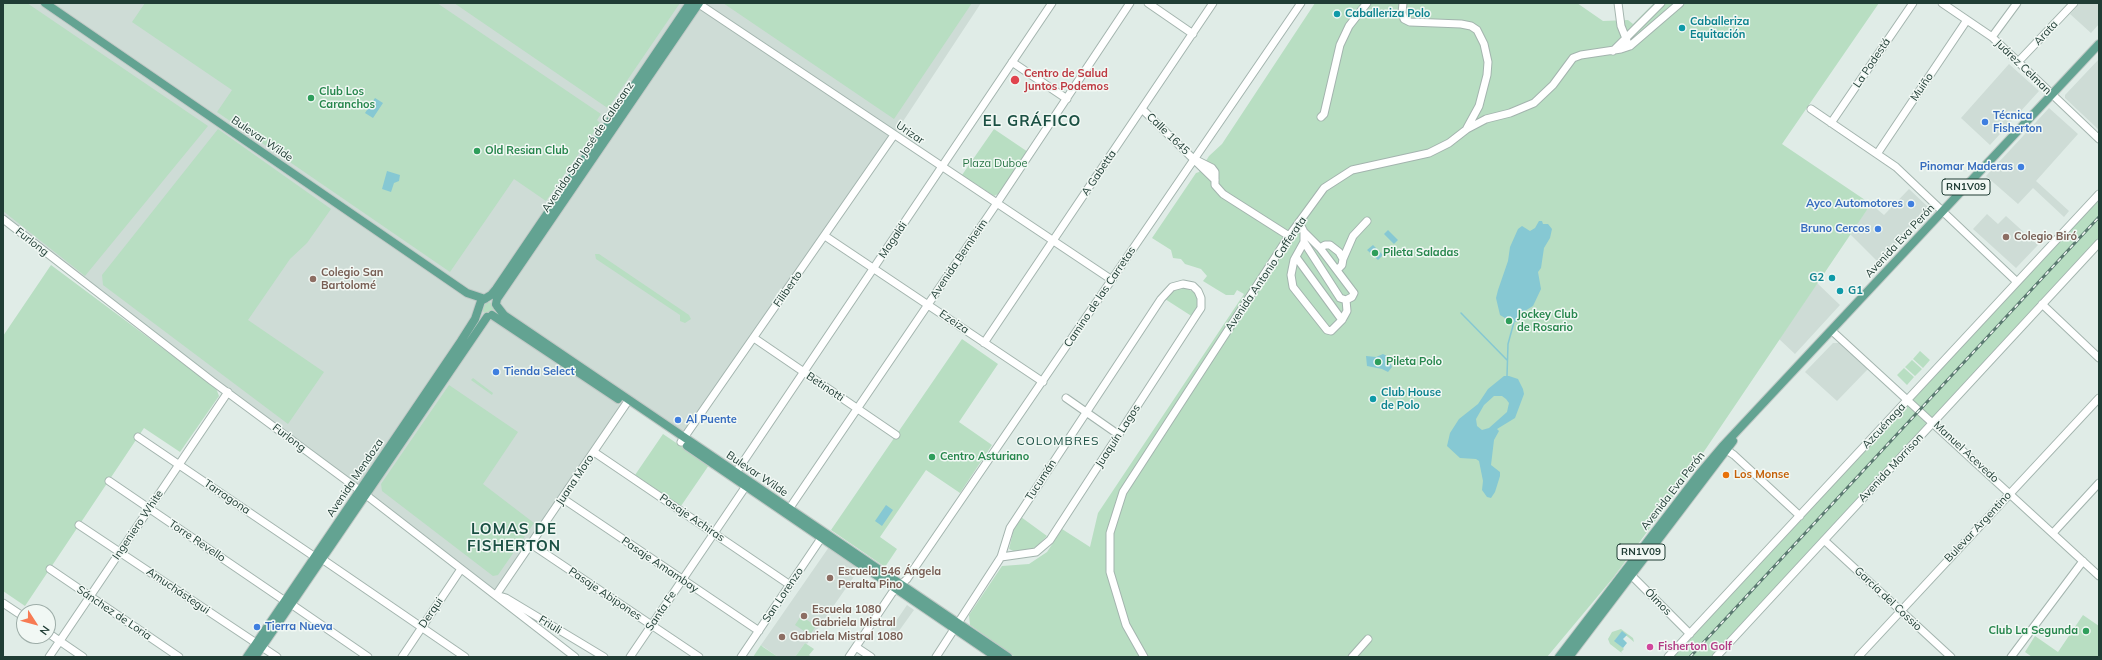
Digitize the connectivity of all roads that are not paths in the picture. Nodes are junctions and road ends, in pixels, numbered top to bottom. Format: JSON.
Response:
{"nodes":[{"id":1,"x":45,"y":3,"type":"edge"},
{"id":2,"x":690,"y":3,"type":"edge"},
{"id":3,"x":698,"y":3,"type":"edge"},
{"id":4,"x":1052,"y":3,"type":"edge"},
{"id":5,"x":1130,"y":3,"type":"edge"},
{"id":6,"x":1148,"y":3,"type":"edge"},
{"id":7,"x":1213,"y":3,"type":"edge"},
{"id":8,"x":1301,"y":3,"type":"edge"},
{"id":9,"x":1367,"y":3,"type":"edge"},
{"id":10,"x":1403,"y":3,"type":"edge"},
{"id":11,"x":1618,"y":3,"type":"edge"},
{"id":12,"x":1661,"y":3,"type":"edge"},
{"id":13,"x":1680,"y":3,"type":"edge"},
{"id":14,"x":1913,"y":3,"type":"edge"},
{"id":15,"x":1942,"y":3,"type":"edge"},
{"id":16,"x":2017,"y":3,"type":"edge"},
{"id":17,"x":2074,"y":3,"type":"edge"},
{"id":18,"x":1967,"y":20,"type":"junction"},
{"id":19,"x":1193,"y":34,"type":"junction"},
{"id":20,"x":1625,"y":37,"type":"junction"},
{"id":21,"x":1992,"y":37,"type":"junction"},
{"id":22,"x":2099,"y":44,"type":"edge"},
{"id":23,"x":1630,"y":46,"type":"junction"},
{"id":24,"x":1614,"y":50,"type":"junction"},
{"id":25,"x":1012,"y":62,"type":"junction"},
{"id":26,"x":2018,"y":62,"type":"junction"},
{"id":27,"x":2052,"y":94,"type":"junction"},
{"id":28,"x":1067,"y":99,"type":"junction"},
{"id":29,"x":1479,"y":106,"type":"junction"},
{"id":30,"x":1142,"y":109,"type":"junction"},
{"id":31,"x":1811,"y":109,"type":"dead end"},
{"id":32,"x":1321,"y":117,"type":"dead end"},
{"id":33,"x":1486,"y":119,"type":"junction"},
{"id":34,"x":1831,"y":123,"type":"junction"},
{"id":35,"x":1467,"y":129,"type":"junction"},
{"id":36,"x":894,"y":135,"type":"junction"},
{"id":37,"x":2099,"y":139,"type":"edge"},
{"id":38,"x":1877,"y":154,"type":"junction"},
{"id":39,"x":1194,"y":159,"type":"junction"},
{"id":40,"x":942,"y":167,"type":"junction"},
{"id":41,"x":2099,"y":194,"type":"edge"},
{"id":42,"x":997,"y":203,"type":"junction"},
{"id":43,"x":1943,"y":212,"type":"junction"},
{"id":44,"x":3,"y":219,"type":"edge"},
{"id":45,"x":1367,"y":221,"type":"dead end"},
{"id":46,"x":1299,"y":222,"type":"junction"},
{"id":47,"x":1304,"y":232,"type":"junction"},
{"id":48,"x":825,"y":236,"type":"junction"},
{"id":49,"x":1289,"y":236,"type":"junction"},
{"id":50,"x":1053,"y":241,"type":"junction"},
{"id":51,"x":1304,"y":242,"type":"junction"},
{"id":52,"x":2099,"y":243,"type":"edge"},
{"id":53,"x":1320,"y":248,"type":"junction"},
{"id":54,"x":1296,"y":257,"type":"junction"},
{"id":55,"x":1343,"y":259,"type":"junction"},
{"id":56,"x":874,"y":269,"type":"junction"},
{"id":57,"x":1337,"y":270,"type":"junction"},
{"id":58,"x":1112,"y":280,"type":"junction"},
{"id":59,"x":2017,"y":282,"type":"junction"},
{"id":60,"x":1193,"y":286,"type":"joint"},
{"id":61,"x":467,"y":293,"type":"junction"},
{"id":62,"x":486,"y":298,"type":"junction"},
{"id":63,"x":1346,"y":300,"type":"junction"},
{"id":64,"x":2042,"y":304,"type":"junction"},
{"id":65,"x":497,"y":305,"type":"junction"},
{"id":66,"x":928,"y":305,"type":"junction"},
{"id":67,"x":479,"y":310,"type":"junction"},
{"id":68,"x":490,"y":316,"type":"junction"},
{"id":69,"x":1342,"y":320,"type":"junction"},
{"id":70,"x":1831,"y":330,"type":"junction"},
{"id":71,"x":754,"y":338,"type":"junction"},
{"id":72,"x":984,"y":343,"type":"junction"},
{"id":73,"x":2099,"y":358,"type":"edge"},
{"id":74,"x":803,"y":372,"type":"junction"},
{"id":75,"x":1043,"y":382,"type":"junction"},
{"id":76,"x":228,"y":392,"type":"junction"},
{"id":77,"x":1066,"y":398,"type":"dead end"},
{"id":78,"x":2099,"y":398,"type":"edge"},
{"id":79,"x":1908,"y":399,"type":"junction"},
{"id":80,"x":626,"y":404,"type":"junction"},
{"id":81,"x":857,"y":409,"type":"junction"},
{"id":82,"x":1085,"y":413,"type":"junction"},
{"id":83,"x":1933,"y":422,"type":"junction"},
{"id":84,"x":896,"y":435,"type":"dead end"},
{"id":85,"x":1119,"y":435,"type":"junction"},
{"id":86,"x":138,"y":437,"type":"dead end"},
{"id":87,"x":683,"y":440,"type":"junction"},
{"id":88,"x":1725,"y":448,"type":"junction"},
{"id":89,"x":594,"y":452,"type":"junction"},
{"id":90,"x":179,"y":464,"type":"junction"},
{"id":91,"x":734,"y":475,"type":"junction"},
{"id":92,"x":109,"y":481,"type":"dead end"},
{"id":93,"x":2099,"y":484,"type":"edge"},
{"id":94,"x":746,"y":486,"type":"junction"},
{"id":95,"x":363,"y":492,"type":"junction"},
{"id":96,"x":2010,"y":493,"type":"junction"},
{"id":97,"x":562,"y":498,"type":"junction"},
{"id":98,"x":149,"y":508,"type":"junction"},
{"id":99,"x":788,"y":511,"type":"junction"},
{"id":100,"x":1800,"y":516,"type":"junction"},
{"id":101,"x":79,"y":525,"type":"dead end"},
{"id":102,"x":714,"y":533,"type":"junction"},
{"id":103,"x":2053,"y":533,"type":"junction"},
{"id":104,"x":823,"y":535,"type":"junction"},
{"id":105,"x":1824,"y":540,"type":"junction"},
{"id":106,"x":531,"y":544,"type":"junction"},
{"id":107,"x":120,"y":552,"type":"junction"},
{"id":108,"x":1001,"y":557,"type":"junction"},
{"id":109,"x":318,"y":558,"type":"junction"},
{"id":110,"x":2083,"y":561,"type":"junction"},
{"id":111,"x":50,"y":569,"type":"dead end"},
{"id":112,"x":461,"y":569,"type":"junction"},
{"id":113,"x":1629,"y":573,"type":"junction"},
{"id":114,"x":2099,"y":576,"type":"edge"},
{"id":115,"x":682,"y":580,"type":"junction"},
{"id":116,"x":790,"y":584,"type":"junction"},
{"id":117,"x":899,"y":586,"type":"junction"},
{"id":118,"x":496,"y":595,"type":"junction"},
{"id":119,"x":90,"y":596,"type":"junction"},
{"id":120,"x":3,"y":603,"type":"edge"},
{"id":121,"x":288,"y":603,"type":"junction"},
{"id":122,"x":1900,"y":611,"type":"junction"},
{"id":123,"x":16,"y":612,"type":"edge"},
{"id":124,"x":651,"y":626,"type":"junction"},
{"id":125,"x":956,"y":626,"type":"junction"},
{"id":126,"x":422,"y":627,"type":"junction"},
{"id":127,"x":759,"y":631,"type":"junction"},
{"id":128,"x":1690,"y":634,"type":"junction"},
{"id":129,"x":56,"y":638,"type":"edge"},
{"id":130,"x":1368,"y":639,"type":"dead end"},
{"id":131,"x":60,"y":641,"type":"junction"},
{"id":132,"x":259,"y":645,"type":"junction"},
{"id":133,"x":856,"y":647,"type":"junction"},
{"id":134,"x":1719,"y":656,"type":"edge"},
{"id":135,"x":49,"y":657,"type":"edge"},
{"id":136,"x":83,"y":657,"type":"edge"},
{"id":137,"x":179,"y":657,"type":"edge"},
{"id":138,"x":247,"y":657,"type":"edge"},
{"id":139,"x":255,"y":657,"type":"edge"},
{"id":140,"x":277,"y":657,"type":"edge"},
{"id":141,"x":368,"y":657,"type":"edge"},
{"id":142,"x":402,"y":657,"type":"edge"},
{"id":143,"x":465,"y":657,"type":"edge"},
{"id":144,"x":575,"y":657,"type":"edge"},
{"id":145,"x":604,"y":657,"type":"edge"},
{"id":146,"x":630,"y":657,"type":"edge"},
{"id":147,"x":699,"y":657,"type":"edge"},
{"id":148,"x":741,"y":657,"type":"edge"},
{"id":149,"x":849,"y":657,"type":"edge"},
{"id":150,"x":872,"y":657,"type":"edge"},
{"id":151,"x":936,"y":657,"type":"edge"},
{"id":152,"x":996,"y":657,"type":"edge"},
{"id":153,"x":1008,"y":657,"type":"edge"},
{"id":154,"x":1144,"y":657,"type":"edge"},
{"id":155,"x":1352,"y":657,"type":"edge"},
{"id":156,"x":1559,"y":657,"type":"edge"},
{"id":157,"x":1569,"y":657,"type":"edge"},
{"id":158,"x":1668,"y":657,"type":"edge"},
{"id":159,"x":1858,"y":657,"type":"edge"},
{"id":160,"x":1952,"y":657,"type":"edge"},
{"id":161,"x":2011,"y":657,"type":"edge"}],
"edges":[{"from":1,"to":61,"type":"main road","name":"Bulevar Wilde"},
{"from":2,"to":62,"type":"main road","name":"Avenida San José de Calasanz"},
{"from":3,"to":36,"type":"street","name":"Urizar"},
{"from":3,"to":65,"type":"main road","name":"Avenida San José de Calasanz"},
{"from":4,"to":25,"type":"street","name":"Magaldi"},
{"from":5,"to":28,"type":"street","name":"Avenida Bernheim"},
{"from":6,"to":19,"type":"street"},
{"from":7,"to":19,"type":"street","name":"A Gabetta"},
{"from":8,"to":39,"type":"street","name":"Camino de las Carretas"},
{"from":9,"to":32,"type":"street"},
{"from":10,"to":29,"type":"street"},
{"from":11,"to":20,"type":"street"},
{"from":12,"to":20,"type":"street"},
{"from":13,"to":23,"type":"street","name":"Avenida Antonio Cafferata"},
{"from":14,"to":34,"type":"street","name":"La Podestá"},
{"from":15,"to":18,"type":"street","name":"Juárez Celman"},
{"from":16,"to":21,"type":"street"},
{"from":17,"to":26,"type":"street","name":"Arata"},
{"from":18,"to":21,"type":"street","name":"Juárez Celman"},
{"from":18,"to":38,"type":"street","name":"Muiño"},
{"from":19,"to":30,"type":"street","name":"A Gabetta"},
{"from":20,"to":23,"type":"street"},
{"from":20,"to":24,"type":"street"},
{"from":21,"to":26,"type":"street","name":"Juárez Celman"},
{"from":22,"to":27,"type":"main road","name":"Avenida Eva Perón","number":"RN1V09"},
{"from":23,"to":24,"type":"street","name":"Avenida Antonio Cafferata"},
{"from":24,"to":33,"type":"street","name":"Avenida Antonio Cafferata"},
{"from":25,"to":28,"type":"street"},
{"from":25,"to":40,"type":"street","name":"Magaldi"},
{"from":26,"to":27,"type":"street","name":"Juárez Celman"},
{"from":27,"to":37,"type":"street","name":"Juárez Celman"},
{"from":27,"to":43,"type":"main road","name":"Avenida Eva Perón","number":"RN1V09"},
{"from":28,"to":42,"type":"street","name":"Avenida Bernheim"},
{"from":29,"to":33,"type":"street"},
{"from":29,"to":35,"type":"street"},
{"from":30,"to":39,"type":"street","name":"Calle 1645"},
{"from":30,"to":50,"type":"street","name":"A Gabetta"},
{"from":31,"to":34,"type":"street"},
{"from":33,"to":35,"type":"street","name":"Avenida Antonio Cafferata"},
{"from":34,"to":38,"type":"street"},
{"from":35,"to":46,"type":"street","name":"Avenida Antonio Cafferata"},
{"from":36,"to":40,"type":"street","name":"Urizar"},
{"from":36,"to":48,"type":"street","name":"Filiberto"},
{"from":38,"to":43,"type":"street"},
{"from":39,"to":49,"type":"street","name":"Calle 1645"},
{"from":39,"to":58,"type":"street","name":"Camino de las Carretas"},
{"from":40,"to":42,"type":"street","name":"Urizar"},
{"from":40,"to":56,"type":"street","name":"Magaldi"},
{"from":41,"to":59,"type":"street","name":"Azcuénaga"},
{"from":42,"to":50,"type":"street","name":"Urizar"},
{"from":42,"to":66,"type":"street","name":"Avenida Bernheim"},
{"from":43,"to":59,"type":"street"},
{"from":43,"to":70,"type":"main road","name":"Avenida Eva Perón","number":"RN1V09"},
{"from":44,"to":76,"type":"street","name":"Furlong"},
{"from":45,"to":55,"type":"street"},
{"from":46,"to":47,"type":"street"},
{"from":46,"to":49,"type":"street","name":"Avenida Antonio Cafferata"},
{"from":47,"to":51,"type":"street"},
{"from":47,"to":53,"type":"street"},
{"from":48,"to":56,"type":"street","name":"Ezeiza"},
{"from":48,"to":71,"type":"street","name":"Filiberto"},
{"from":49,"to":154,"type":"street","name":"Avenida Antonio Cafferata"},
{"from":50,"to":58,"type":"street","name":"Urizar"},
{"from":50,"to":72,"type":"street","name":"A Gabetta"},
{"from":51,"to":54,"type":"street"},
{"from":51,"to":63,"type":"street"},
{"from":52,"to":64,"type":"street","name":"Avenida Morrison"},
{"from":53,"to":55,"type":"street"},
{"from":53,"to":57,"type":"street"},
{"from":54,"to":69,"type":"street"},
{"from":54,"to":69,"type":"street"},
{"from":55,"to":57,"type":"street"},
{"from":56,"to":66,"type":"street","name":"Ezeiza"},
{"from":56,"to":74,"type":"street","name":"Magaldi"},
{"from":57,"to":63,"type":"street"},
{"from":58,"to":75,"type":"street","name":"Camino de las Carretas"},
{"from":59,"to":79,"type":"street","name":"Azcuénaga"},
{"from":60,"to":82,"type":"street","name":"Tucumán"},
{"from":60,"to":85,"type":"street","name":"Juaquín Lagos"},
{"from":61,"to":62,"type":"main road","name":"Bulevar Wilde"},
{"from":61,"to":67,"type":"main road","name":"Bulevar Wilde"},
{"from":62,"to":65,"type":"main road"},
{"from":62,"to":67,"type":"main road","name":"Avenida Mendoza"},
{"from":63,"to":69,"type":"street"},
{"from":64,"to":73,"type":"street"},
{"from":64,"to":83,"type":"street","name":"Avenida Morrison"},
{"from":65,"to":68,"type":"main road","name":"Avenida Mendoza"},
{"from":65,"to":87,"type":"main road","name":"Bulevar Wilde"},
{"from":66,"to":72,"type":"street","name":"Ezeiza"},
{"from":66,"to":81,"type":"street","name":"Avenida Bernheim"},
{"from":67,"to":68,"type":"main road"},
{"from":67,"to":95,"type":"main road","name":"Avenida Mendoza"},
{"from":68,"to":80,"type":"main road","name":"Bulevar Wilde"},
{"from":68,"to":95,"type":"main road","name":"Avenida Mendoza"},
{"from":70,"to":79,"type":"street","name":"Manuel Acevedo"},
{"from":70,"to":88,"type":"main road","name":"Avenida Eva Perón","number":"RN1V09"},
{"from":71,"to":74,"type":"street","name":"Betinotti"},
{"from":71,"to":87,"type":"street","name":"Filiberto"},
{"from":72,"to":75,"type":"street","name":"Ezeiza"},
{"from":74,"to":81,"type":"street","name":"Betinotti"},
{"from":74,"to":91,"type":"street","name":"Magaldi"},
{"from":75,"to":117,"type":"street","name":"Camino de las Carretas"},
{"from":76,"to":90,"type":"street","name":"Ingeniero White"},
{"from":76,"to":95,"type":"street","name":"Furlong"},
{"from":77,"to":82,"type":"street"},
{"from":78,"to":96,"type":"street","name":"Bulevar Argentino"},
{"from":79,"to":83,"type":"street","name":"Manuel Acevedo"},
{"from":79,"to":100,"type":"street","name":"Azcuénaga"},
{"from":80,"to":87,"type":"main road","name":"Bulevar Wilde"},
{"from":80,"to":89,"type":"street","name":"Juana Moro"},
{"from":81,"to":84,"type":"street","name":"Betinotti"},
{"from":81,"to":99,"type":"street","name":"Avenida Bernheim"},
{"from":82,"to":85,"type":"street"},
{"from":82,"to":108,"type":"street","name":"Tucumán"},
{"from":83,"to":96,"type":"street","name":"Manuel Acevedo"},
{"from":83,"to":105,"type":"street","name":"Avenida Morrison"},
{"from":85,"to":108,"type":"street","name":"Juaquín Lagos"},
{"from":86,"to":90,"type":"street","name":"Tarragona"},
{"from":87,"to":91,"type":"main road","name":"Bulevar Wilde"},
{"from":88,"to":100,"type":"street"},
{"from":88,"to":113,"type":"main road","name":"Avenida Eva Perón","number":"RN1V09"},
{"from":89,"to":97,"type":"street","name":"Juana Moro"},
{"from":89,"to":102,"type":"street","name":"Pasaje Achiras"},
{"from":90,"to":98,"type":"street","name":"Ingeniero White"},
{"from":90,"to":109,"type":"street","name":"Tarragona"},
{"from":91,"to":94,"type":"main road","name":"Bulevar Wilde"},
{"from":91,"to":99,"type":"main road","name":"Bulevar Wilde"},
{"from":92,"to":98,"type":"street","name":"Torre Revello"},
{"from":93,"to":103,"type":"street"},
{"from":94,"to":99,"type":"main road","name":"Bulevar Wilde"},
{"from":94,"to":102,"type":"street","name":"Santa Fe"},
{"from":95,"to":109,"type":"main road","name":"Avenida Mendoza"},
{"from":95,"to":112,"type":"street","name":"Furlong"},
{"from":96,"to":103,"type":"street","name":"Manuel Acevedo"},
{"from":96,"to":122,"type":"street","name":"Bulevar Argentino"},
{"from":97,"to":106,"type":"street","name":"Juana Moro"},
{"from":97,"to":115,"type":"street","name":"Pasaje Amambay"},
{"from":98,"to":107,"type":"street","name":"Ingeniero White"},
{"from":98,"to":121,"type":"street","name":"Torre Revello"},
{"from":99,"to":104,"type":"main road","name":"Bulevar Wilde"},
{"from":100,"to":128,"type":"street","name":"Azcuénaga"},
{"from":101,"to":107,"type":"street","name":"Amuchástegui"},
{"from":102,"to":115,"type":"street","name":"Santa Fe"},
{"from":102,"to":116,"type":"street","name":"Pasaje Achiras"},
{"from":103,"to":110,"type":"street","name":"Manuel Acevedo"},
{"from":104,"to":116,"type":"street","name":"San Lorenzo"},
{"from":104,"to":117,"type":"main road","name":"Bulevar Wilde"},
{"from":105,"to":122,"type":"street","name":"García del Cossio"},
{"from":105,"to":134,"type":"street","name":"Avenida Morrison"},
{"from":106,"to":118,"type":"street","name":"Juana Moro"},
{"from":106,"to":124,"type":"street","name":"Pasaje Abipones"},
{"from":107,"to":119,"type":"street","name":"Ingeniero White"},
{"from":107,"to":132,"type":"street","name":"Amuchástegui"},
{"from":108,"to":125,"type":"street","name":"Tucumán"},
{"from":109,"to":121,"type":"main road","name":"Avenida Mendoza"},
{"from":109,"to":126,"type":"street","name":"Tarragona"},
{"from":110,"to":114,"type":"street","name":"Manuel Acevedo"},
{"from":110,"to":161,"type":"street"},
{"from":111,"to":119,"type":"street","name":"Sánchez de Loria"},
{"from":112,"to":118,"type":"street","name":"Furlong"},
{"from":112,"to":126,"type":"street","name":"Derqui"},
{"from":113,"to":128,"type":"street","name":"Ólmos"},
{"from":113,"to":156,"type":"main road","name":"Avenida Eva Perón","number":"RN1V09"},
{"from":113,"to":157,"type":"main road","name":"Avenida Eva Perón","number":"RN1V09"},
{"from":115,"to":124,"type":"street","name":"Santa Fe"},
{"from":115,"to":127,"type":"street","name":"Pasaje Amambay"},
{"from":116,"to":127,"type":"street","name":"San Lorenzo"},
{"from":117,"to":125,"type":"main road","name":"Bulevar Wilde"},
{"from":117,"to":133,"type":"street","name":"Camino de las Carretas"},
{"from":118,"to":144,"type":"street","name":"Furlong"},
{"from":118,"to":145,"type":"street","name":"Friuli"},
{"from":119,"to":131,"type":"street","name":"Ingeniero White"},
{"from":119,"to":137,"type":"street","name":"Sánchez de Loria"},
{"from":120,"to":123,"type":"street"},
{"from":121,"to":132,"type":"main road","name":"Avenida Mendoza"},
{"from":121,"to":141,"type":"street","name":"Torre Revello"},
{"from":122,"to":159,"type":"street","name":"Bulevar Argentino"},
{"from":122,"to":160,"type":"street","name":"García del Cossio"},
{"from":124,"to":146,"type":"street","name":"Santa Fe"},
{"from":124,"to":147,"type":"street","name":"Pasaje Abipones"},
{"from":125,"to":151,"type":"street","name":"Tucumán"},
{"from":125,"to":152,"type":"main road","name":"Bulevar Wilde"},
{"from":125,"to":153,"type":"main road","name":"Bulevar Wilde"},
{"from":126,"to":142,"type":"street","name":"Derqui"},
{"from":126,"to":143,"type":"street","name":"Tarragona"},
{"from":127,"to":148,"type":"street","name":"San Lorenzo"},
{"from":128,"to":158,"type":"street","name":"Azcuénaga"},
{"from":129,"to":131,"type":"street"},
{"from":130,"to":155,"type":"street"},
{"from":131,"to":135,"type":"street","name":"Ingeniero White"},
{"from":131,"to":136,"type":"street"},
{"from":132,"to":138,"type":"main road","name":"Avenida Mendoza"},
{"from":132,"to":139,"type":"main road","name":"Avenida Mendoza"},
{"from":132,"to":140,"type":"street","name":"Amuchástegui"},
{"from":133,"to":149,"type":"street","name":"Camino de las Carretas"},
{"from":133,"to":150,"type":"street"}]}
